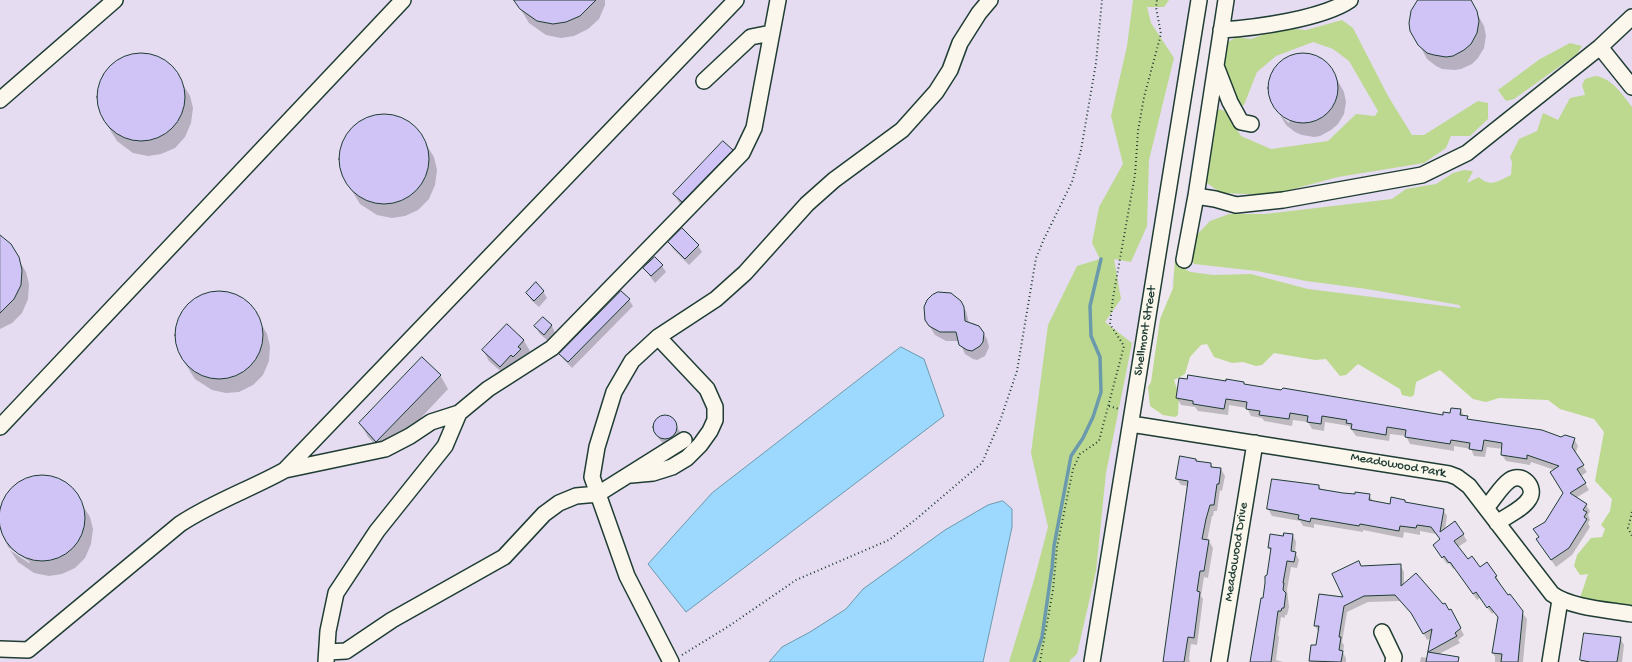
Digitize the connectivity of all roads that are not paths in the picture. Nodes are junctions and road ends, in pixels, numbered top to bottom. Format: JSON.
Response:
{"nodes":[{"id":1,"x":115,"y":0,"type":"edge"},
{"id":2,"x":403,"y":0,"type":"edge"},
{"id":3,"x":736,"y":0,"type":"edge"},
{"id":4,"x":778,"y":0,"type":"edge"},
{"id":5,"x":990,"y":0,"type":"edge"},
{"id":6,"x":1199,"y":0,"type":"edge"},
{"id":7,"x":1226,"y":0,"type":"edge"},
{"id":8,"x":1350,"y":0,"type":"edge"},
{"id":9,"x":1632,"y":17,"type":"edge"},
{"id":10,"x":1221,"y":30,"type":"junction"},
{"id":11,"x":771,"y":33,"type":"junction"},
{"id":12,"x":1600,"y":47,"type":"junction"},
{"id":13,"x":1216,"y":66,"type":"junction"},
{"id":14,"x":704,"y":81,"type":"dead end"},
{"id":15,"x":1632,"y":87,"type":"edge"},
{"id":16,"x":0,"y":100,"type":"edge"},
{"id":17,"x":1252,"y":124,"type":"dead end"},
{"id":18,"x":1196,"y":196,"type":"junction"},
{"id":19,"x":1184,"y":260,"type":"dead end"},
{"id":20,"x":658,"y":337,"type":"junction"},
{"id":21,"x":460,"y":413,"type":"junction"},
{"id":22,"x":1131,"y":424,"type":"junction"},
{"id":23,"x":0,"y":428,"type":"edge"},
{"id":24,"x":684,"y":440,"type":"dead end"},
{"id":25,"x":1255,"y":443,"type":"junction"},
{"id":26,"x":285,"y":470,"type":"junction"},
{"id":27,"x":628,"y":475,"type":"junction"},
{"id":28,"x":598,"y":494,"type":"junction"},
{"id":29,"x":1486,"y":508,"type":"junction"},
{"id":30,"x":1497,"y":523,"type":"junction"},
{"id":31,"x":1560,"y":600,"type":"junction"},
{"id":32,"x":1632,"y":614,"type":"edge"},
{"id":33,"x":1382,"y":632,"type":"dead end"},
{"id":34,"x":0,"y":649,"type":"edge"},
{"id":35,"x":327,"y":657,"type":"edge"},
{"id":36,"x":671,"y":662,"type":"edge"},
{"id":37,"x":1092,"y":662,"type":"edge"},
{"id":38,"x":1219,"y":662,"type":"edge"},
{"id":39,"x":1393,"y":662,"type":"edge"},
{"id":40,"x":1550,"y":662,"type":"edge"}],
"edges":[{"from":1,"to":16,"type":"street"},
{"from":2,"to":23,"type":"street"},
{"from":3,"to":26,"type":"street"},
{"from":4,"to":11,"type":"street"},
{"from":5,"to":20,"type":"street"},
{"from":6,"to":22,"type":"street","name":"Shellmont Street"},
{"from":7,"to":10,"type":"street"},
{"from":8,"to":10,"type":"street"},
{"from":9,"to":12,"type":"street"},
{"from":10,"to":13,"type":"street"},
{"from":11,"to":14,"type":"street"},
{"from":11,"to":21,"type":"street"},
{"from":12,"to":15,"type":"street"},
{"from":12,"to":18,"type":"street"},
{"from":13,"to":17,"type":"street"},
{"from":13,"to":18,"type":"street"},
{"from":18,"to":19,"type":"street"},
{"from":20,"to":27,"type":"street"},
{"from":20,"to":28,"type":"street"},
{"from":21,"to":26,"type":"street"},
{"from":21,"to":35,"type":"street"},
{"from":22,"to":25,"type":"street","name":"Meadowood Park"},
{"from":22,"to":37,"type":"street","name":"Shellmont Street"},
{"from":24,"to":27,"type":"street"},
{"from":25,"to":29,"type":"street","name":"Meadowood Park"},
{"from":25,"to":38,"type":"street","name":"Meadowood Drive"},
{"from":26,"to":34,"type":"street"},
{"from":27,"to":28,"type":"street"},
{"from":28,"to":35,"type":"street"},
{"from":28,"to":36,"type":"street"},
{"from":29,"to":30,"type":"street","name":"Meadowood Park"},
{"from":29,"to":30,"type":"street"},
{"from":30,"to":31,"type":"street","name":"Meadowood Park"},
{"from":31,"to":32,"type":"street","name":"Meadowood Park"},
{"from":31,"to":40,"type":"street"},
{"from":33,"to":39,"type":"street"}]}
